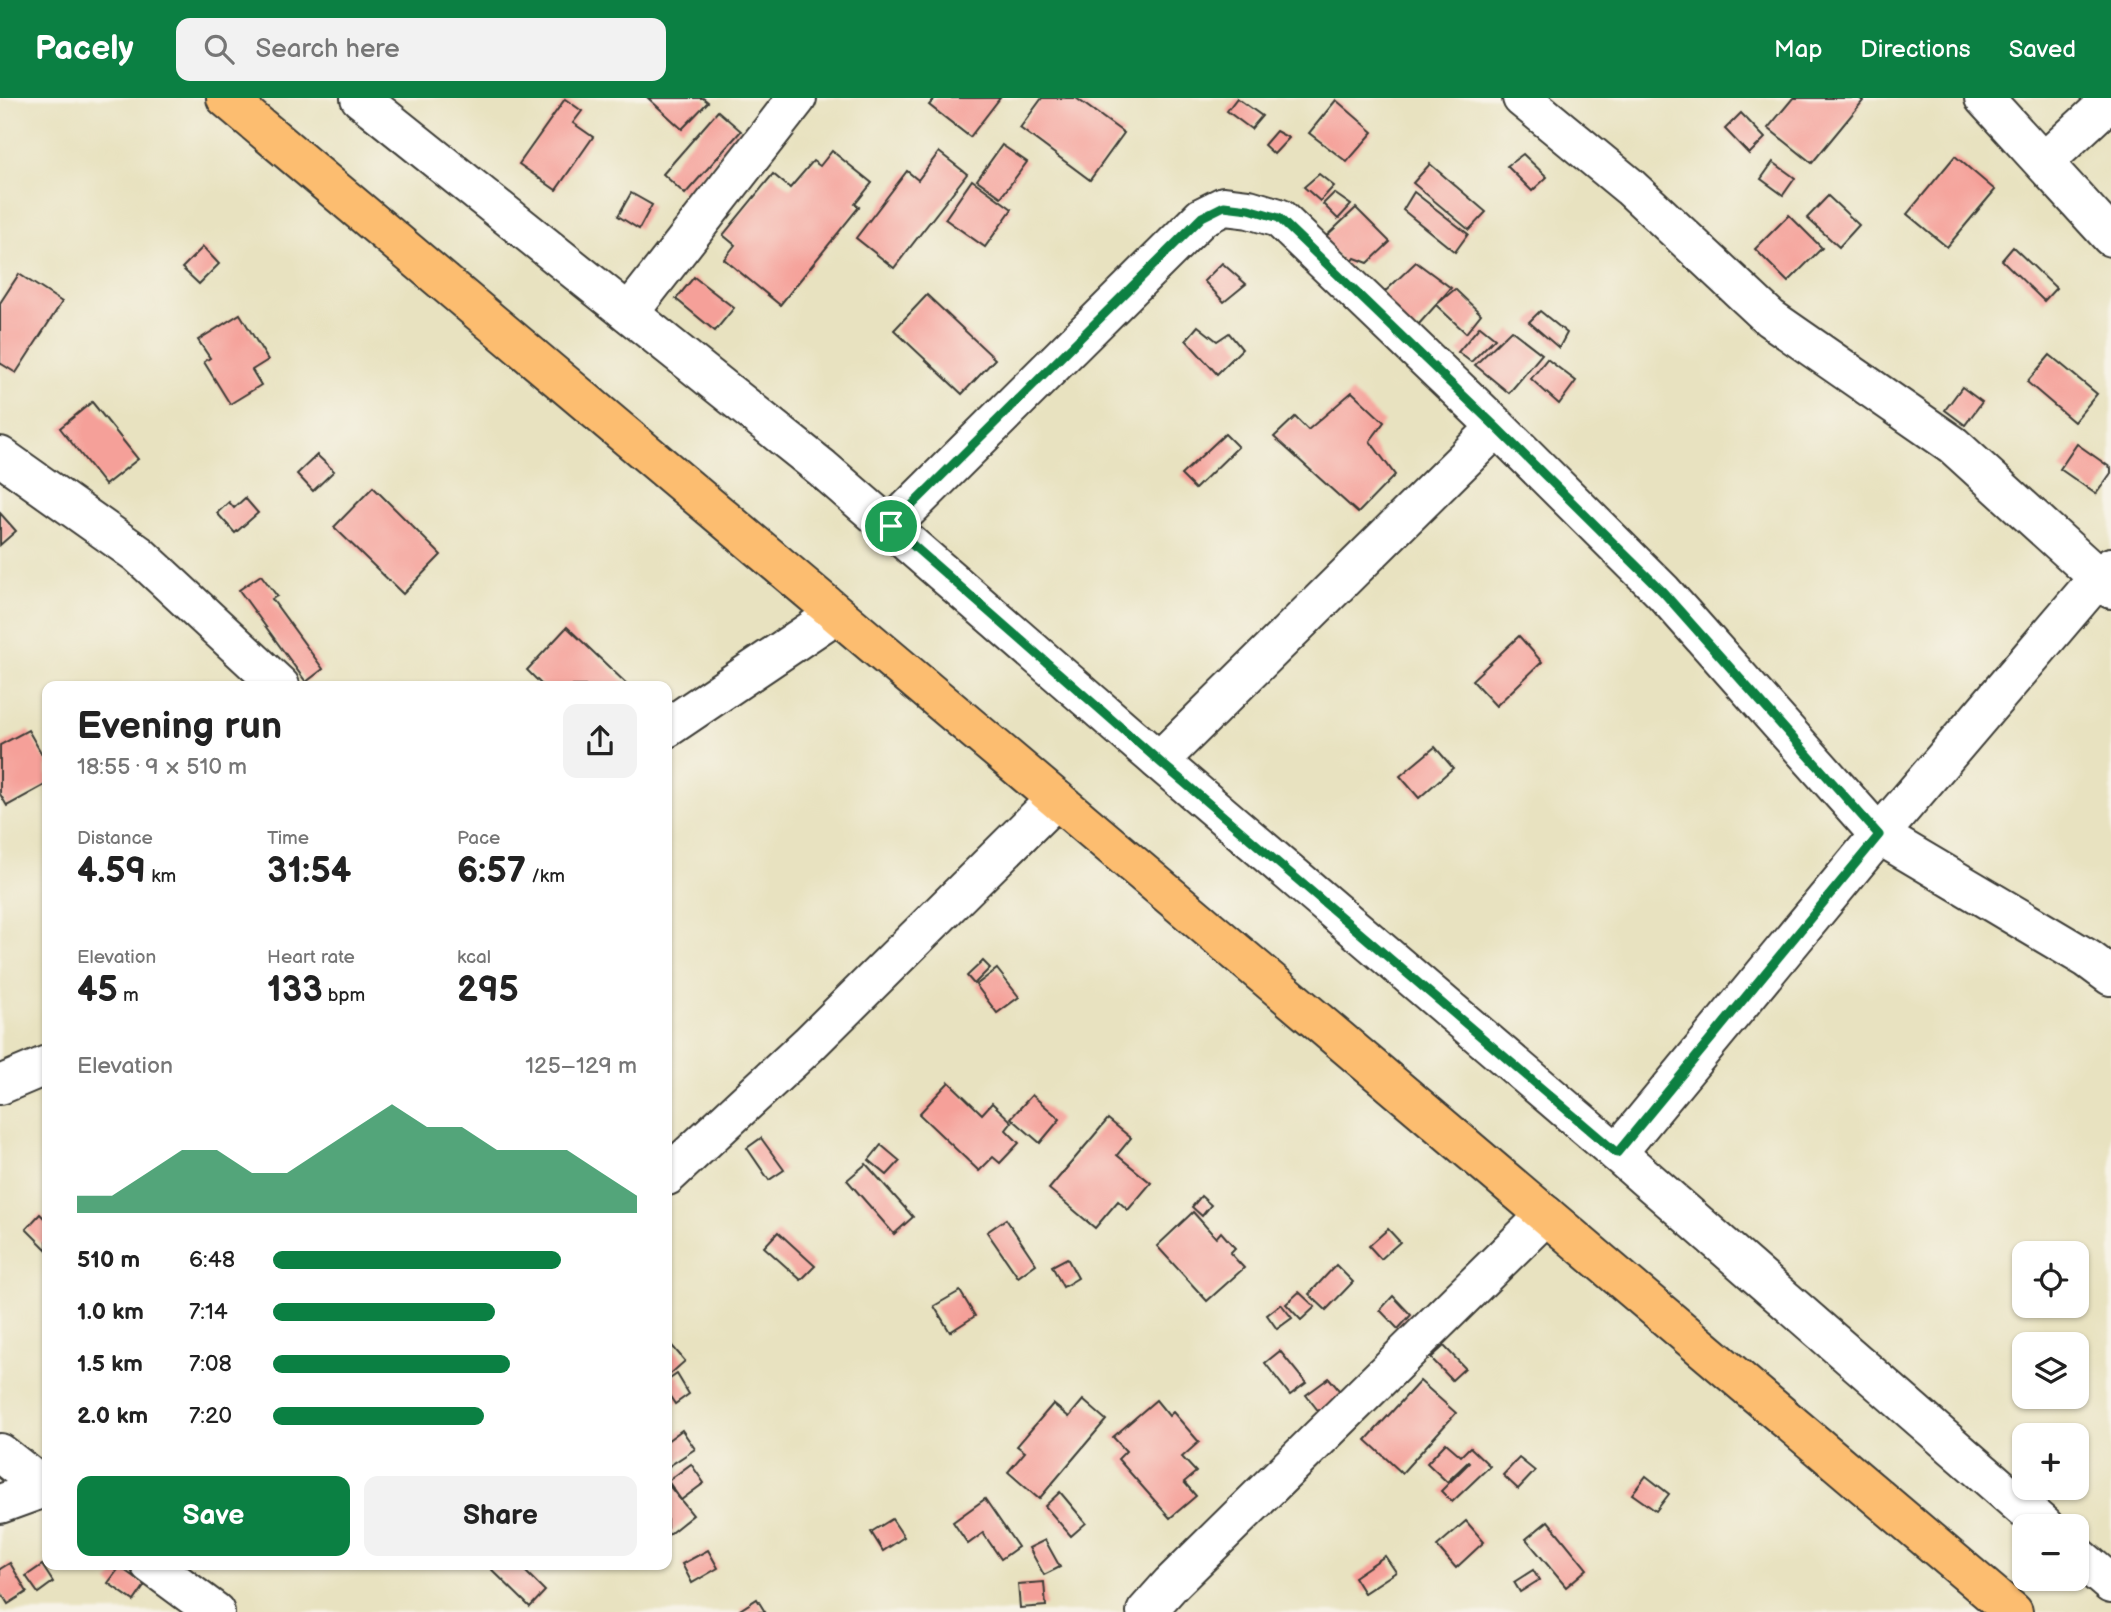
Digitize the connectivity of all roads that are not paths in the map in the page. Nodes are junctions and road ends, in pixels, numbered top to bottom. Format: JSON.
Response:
{"nodes":[{"id":1,"x":226,"y":98,"type":"edge"},
{"id":2,"x":360,"y":98,"type":"edge"},
{"id":3,"x":1522,"y":98,"type":"edge"},
{"id":4,"x":1984,"y":98,"type":"edge"},
{"id":5,"x":2111,"y":100,"type":"edge"},
{"id":6,"x":789,"y":101,"type":"edge"},
{"id":7,"x":2044,"y":162,"type":"junction"},
{"id":8,"x":2111,"y":237,"type":"edge"},
{"id":9,"x":629,"y":313,"type":"junction"},
{"id":10,"x":1497,"y":428,"type":"junction"},
{"id":11,"x":0,"y":456,"type":"edge"},
{"id":12,"x":891,"y":526,"type":"junction"},
{"id":13,"x":2107,"y":578,"type":"edge"},
{"id":14,"x":836,"y":614,"type":"junction"},
{"id":15,"x":275,"y":681,"type":"edge"},
{"id":16,"x":672,"y":726,"type":"edge"},
{"id":17,"x":1159,"y":761,"type":"junction"},
{"id":18,"x":1056,"y":799,"type":"junction"},
{"id":19,"x":1879,"y":835,"type":"junction"},
{"id":20,"x":2111,"y":976,"type":"edge"},
{"id":21,"x":42,"y":1067,"type":"edge"},
{"id":22,"x":0,"y":1085,"type":"edge"},
{"id":23,"x":1617,"y":1153,"type":"junction"},
{"id":24,"x":672,"y":1171,"type":"edge"},
{"id":25,"x":1546,"y":1215,"type":"junction"},
{"id":26,"x":0,"y":1453,"type":"edge"},
{"id":27,"x":42,"y":1485,"type":"edge"},
{"id":28,"x":42,"y":1489,"type":"edge"},
{"id":29,"x":0,"y":1504,"type":"edge"},
{"id":30,"x":2030,"y":1514,"type":"edge"},
{"id":31,"x":2089,"y":1565,"type":"edge"},
{"id":32,"x":158,"y":1570,"type":"edge"},
{"id":33,"x":2111,"y":1584,"type":"edge"},
{"id":34,"x":215,"y":1612,"type":"edge"},
{"id":35,"x":1146,"y":1612,"type":"edge"},
{"id":36,"x":2013,"y":1612,"type":"edge"}],
"edges":[{"from":1,"to":14,"type":"highway"},
{"from":2,"to":9,"type":"street"},
{"from":3,"to":13,"type":"street"},
{"from":4,"to":7,"type":"street"},
{"from":5,"to":7,"type":"street"},
{"from":6,"to":9,"type":"street"},
{"from":7,"to":8,"type":"street"},
{"from":9,"to":12,"type":"street"},
{"from":10,"to":12,"type":"street"},
{"from":10,"to":17,"type":"street"},
{"from":10,"to":19,"type":"street"},
{"from":11,"to":15,"type":"street"},
{"from":12,"to":17,"type":"street"},
{"from":13,"to":19,"type":"street"},
{"from":14,"to":16,"type":"street"},
{"from":14,"to":18,"type":"highway"},
{"from":17,"to":23,"type":"street"},
{"from":18,"to":24,"type":"street"},
{"from":18,"to":25,"type":"highway"},
{"from":19,"to":20,"type":"street"},
{"from":19,"to":23,"type":"street"},
{"from":21,"to":22,"type":"street"},
{"from":23,"to":30,"type":"street"},
{"from":25,"to":35,"type":"street"},
{"from":25,"to":36,"type":"highway"},
{"from":26,"to":27,"type":"street"},
{"from":28,"to":29,"type":"street"},
{"from":31,"to":33,"type":"street"},
{"from":32,"to":34,"type":"street"}]}
